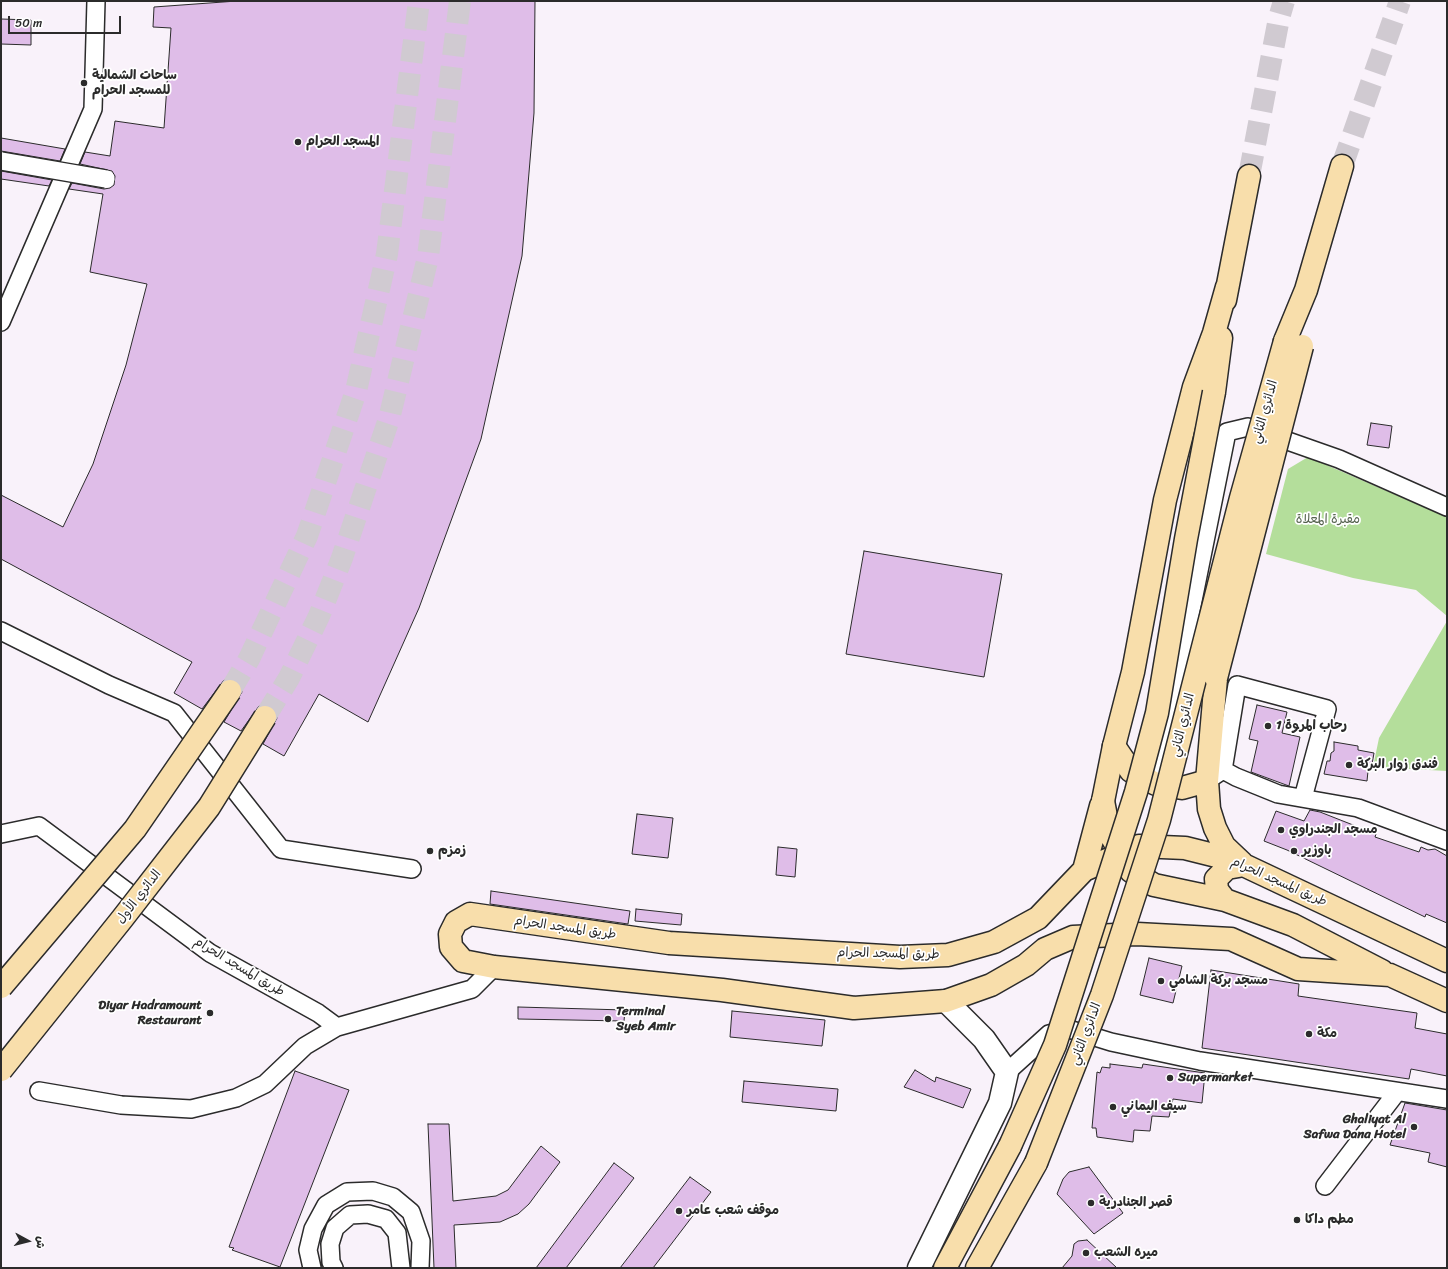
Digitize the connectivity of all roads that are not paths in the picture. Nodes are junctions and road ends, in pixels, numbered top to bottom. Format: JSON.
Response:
{"nodes":[{"id":1,"x":96,"y":1,"type":"edge"},
{"id":2,"x":1,"y":161,"type":"edge"},
{"id":3,"x":1342,"y":166,"type":"tunnel mouth"},
{"id":4,"x":1249,"y":176,"type":"tunnel mouth"},
{"id":5,"x":106,"y":179,"type":"dead end"},
{"id":6,"x":1,"y":322,"type":"edge"},
{"id":7,"x":1293,"y":344,"type":"junction"},
{"id":8,"x":1204,"y":389,"type":"junction"},
{"id":9,"x":1447,"y":506,"type":"edge"},
{"id":10,"x":1,"y":631,"type":"edge"},
{"id":11,"x":230,"y":691,"type":"tunnel mouth"},
{"id":12,"x":265,"y":717,"type":"tunnel mouth"},
{"id":13,"x":1114,"y":746,"type":"junction"},
{"id":14,"x":1215,"y":775,"type":"junction"},
{"id":15,"x":1156,"y":784,"type":"junction"},
{"id":16,"x":1303,"y":798,"type":"junction"},
{"id":17,"x":1103,"y":801,"type":"junction"},
{"id":18,"x":1,"y":834,"type":"edge"},
{"id":19,"x":1447,"y":841,"type":"edge"},
{"id":20,"x":1121,"y":853,"type":"junction"},
{"id":21,"x":1244,"y":865,"type":"junction"},
{"id":22,"x":412,"y":869,"type":"dead end"},
{"id":23,"x":1084,"y":870,"type":"junction"},
{"id":24,"x":1225,"y":900,"type":"junction"},
{"id":25,"x":1447,"y":961,"type":"edge"},
{"id":26,"x":494,"y":967,"type":"junction"},
{"id":27,"x":1390,"y":975,"type":"junction"},
{"id":28,"x":1,"y":987,"type":"edge"},
{"id":29,"x":946,"y":1001,"type":"junction"},
{"id":30,"x":1447,"y":1001,"type":"edge"},
{"id":31,"x":337,"y":1027,"type":"junction"},
{"id":32,"x":1,"y":1070,"type":"edge"},
{"id":33,"x":1007,"y":1072,"type":"junction"},
{"id":34,"x":38,"y":1091,"type":"dead end"},
{"id":35,"x":1397,"y":1092,"type":"junction"},
{"id":36,"x":1447,"y":1099,"type":"edge"},
{"id":37,"x":1325,"y":1186,"type":"dead end"},
{"id":38,"x":312,"y":1268,"type":"edge"},
{"id":39,"x":334,"y":1268,"type":"edge"},
{"id":40,"x":401,"y":1268,"type":"edge"},
{"id":41,"x":420,"y":1268,"type":"edge"},
{"id":42,"x":919,"y":1268,"type":"edge"},
{"id":43,"x":945,"y":1268,"type":"edge"},
{"id":44,"x":977,"y":1268,"type":"edge"}],
"edges":[{"from":1,"to":6,"type":"street"},
{"from":2,"to":5,"type":"street","bridge":true},
{"from":3,"to":7,"type":"main road","name":"الدائري الثاني"},
{"from":4,"to":8,"type":"main road","name":"الدائري الثاني"},
{"from":7,"to":14,"type":"main road","bridge":true},
{"from":7,"to":44,"type":"main road","name":"الدائري الثاني","bridge":true},
{"from":8,"to":13,"type":"main road"},
{"from":8,"to":43,"type":"main road","name":"الدائري الثاني","bridge":true},
{"from":9,"to":15,"type":"street"},
{"from":10,"to":22,"type":"street"},
{"from":11,"to":28,"type":"main road","bridge":true},
{"from":12,"to":32,"type":"main road","name":"الدائري الأول","bridge":true},
{"from":13,"to":15,"type":"main road"},
{"from":13,"to":17,"type":"main road"},
{"from":14,"to":15,"type":"main road"},
{"from":14,"to":16,"type":"street"},
{"from":14,"to":16,"type":"street"},
{"from":14,"to":21,"type":"main road"},
{"from":16,"to":19,"type":"street"},
{"from":17,"to":20,"type":"main road"},
{"from":17,"to":23,"type":"main road"},
{"from":18,"to":31,"type":"street","name":"طريق المسجد الحرام"},
{"from":20,"to":21,"type":"main road","name":"طريق المسجد الحرام"},
{"from":20,"to":23,"type":"main road","name":"طريق المسجد الحرام"},
{"from":20,"to":24,"type":"main road"},
{"from":21,"to":24,"type":"main road"},
{"from":21,"to":25,"type":"main road","name":"طريق المسجد الحرام"},
{"from":23,"to":26,"type":"main road","name":"طريق المسجد الحرام"},
{"from":24,"to":27,"type":"main road"},
{"from":26,"to":29,"type":"main road"},
{"from":26,"to":31,"type":"street"},
{"from":27,"to":29,"type":"main road"},
{"from":27,"to":30,"type":"main road"},
{"from":29,"to":33,"type":"street"},
{"from":31,"to":34,"type":"street"},
{"from":33,"to":35,"type":"street"},
{"from":33,"to":42,"type":"street"},
{"from":35,"to":36,"type":"street"},
{"from":35,"to":37,"type":"street"},
{"from":38,"to":41,"type":"street"},
{"from":39,"to":40,"type":"street"}]}
